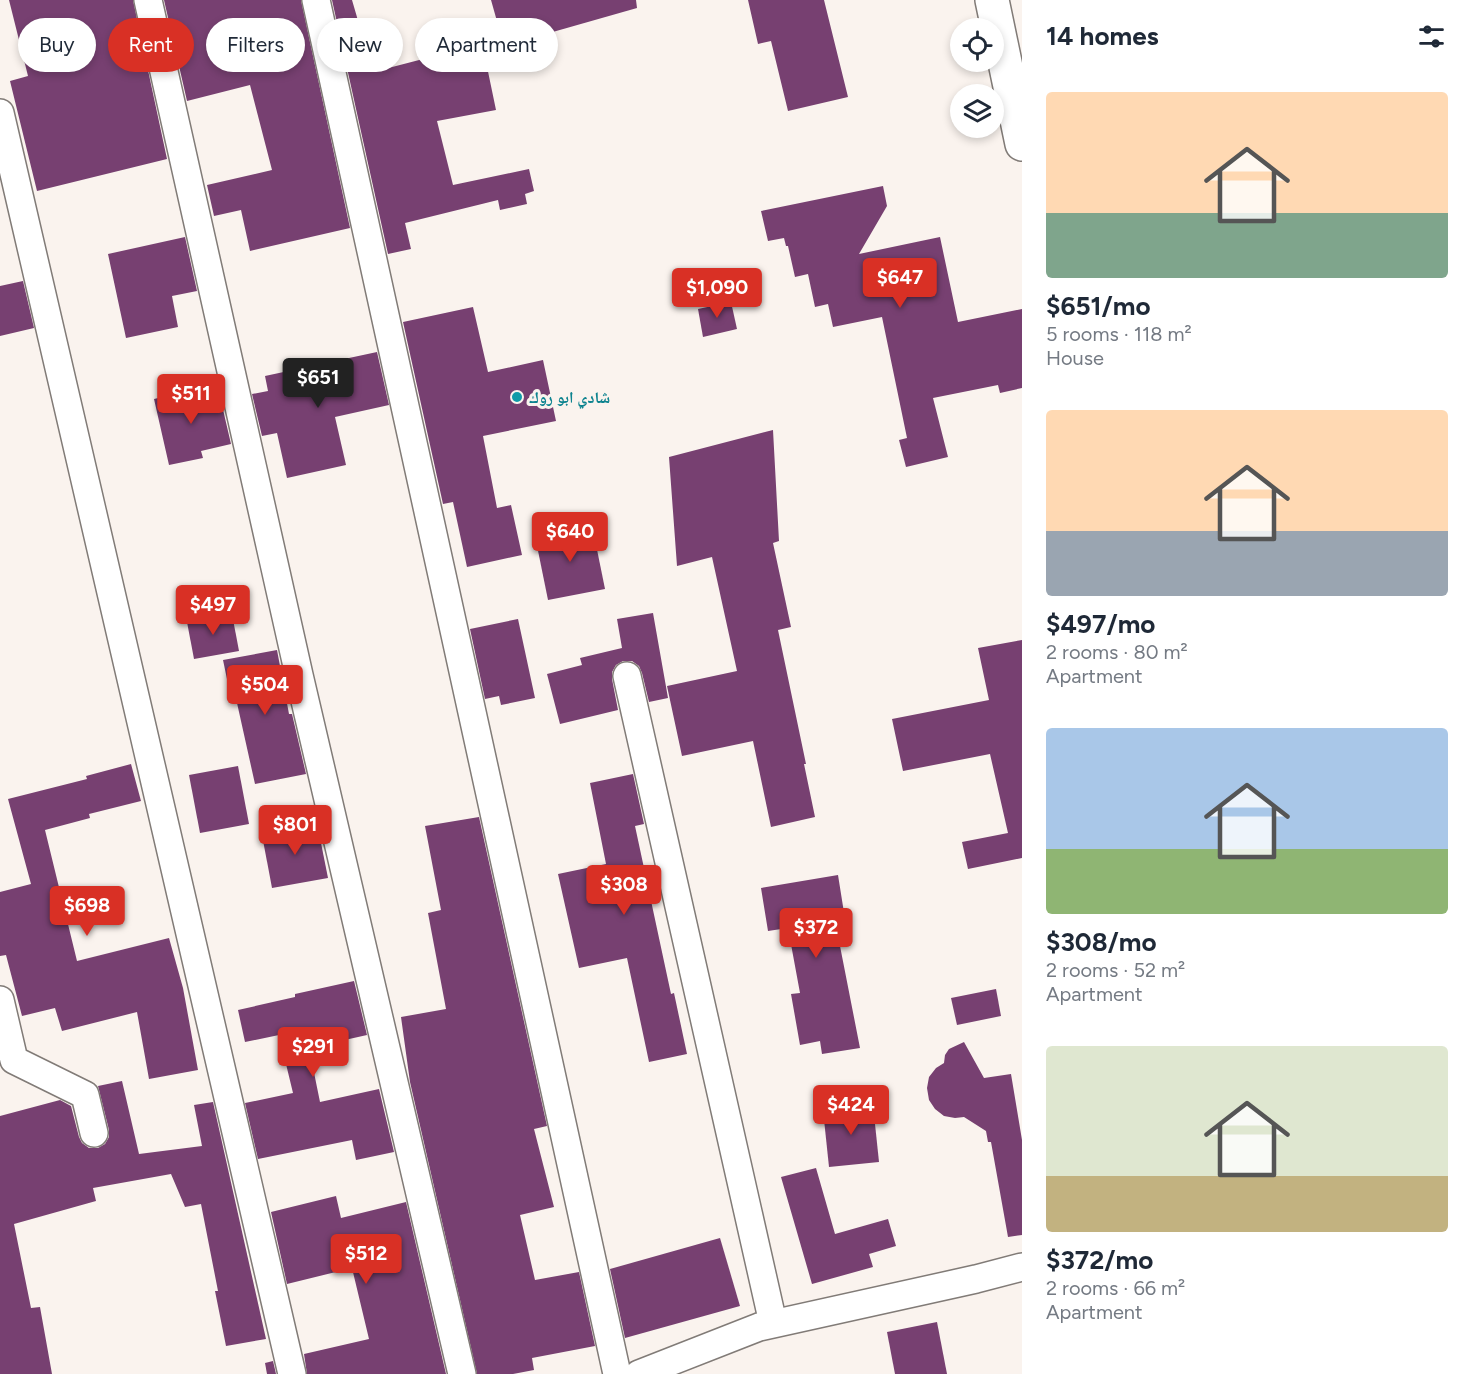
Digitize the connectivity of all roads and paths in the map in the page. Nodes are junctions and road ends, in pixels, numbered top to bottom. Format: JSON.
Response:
{"nodes":[{"id":1,"x":148,"y":0,"type":"edge"},
{"id":2,"x":315,"y":0,"type":"edge"},
{"id":3,"x":992,"y":0,"type":"edge"},
{"id":4,"x":0,"y":113,"type":"edge"},
{"id":5,"x":1022,"y":144,"type":"edge"},
{"id":6,"x":627,"y":676,"type":"dead end"},
{"id":7,"x":0,"y":1000,"type":"edge"},
{"id":8,"x":94,"y":1133,"type":"dead end"},
{"id":9,"x":1022,"y":1267,"type":"edge"},
{"id":10,"x":773,"y":1323,"type":"junction"},
{"id":11,"x":292,"y":1374,"type":"edge"},
{"id":12,"x":462,"y":1374,"type":"edge"},
{"id":13,"x":617,"y":1374,"type":"edge"},
{"id":14,"x":639,"y":1374,"type":"edge"}],
"edges":[{"from":1,"to":12,"type":"street"},
{"from":2,"to":13,"type":"street"},
{"from":3,"to":5,"type":"street"},
{"from":4,"to":11,"type":"street"},
{"from":6,"to":10,"type":"street"},
{"from":7,"to":8,"type":"street"},
{"from":9,"to":10,"type":"street"},
{"from":10,"to":14,"type":"street"}]}
